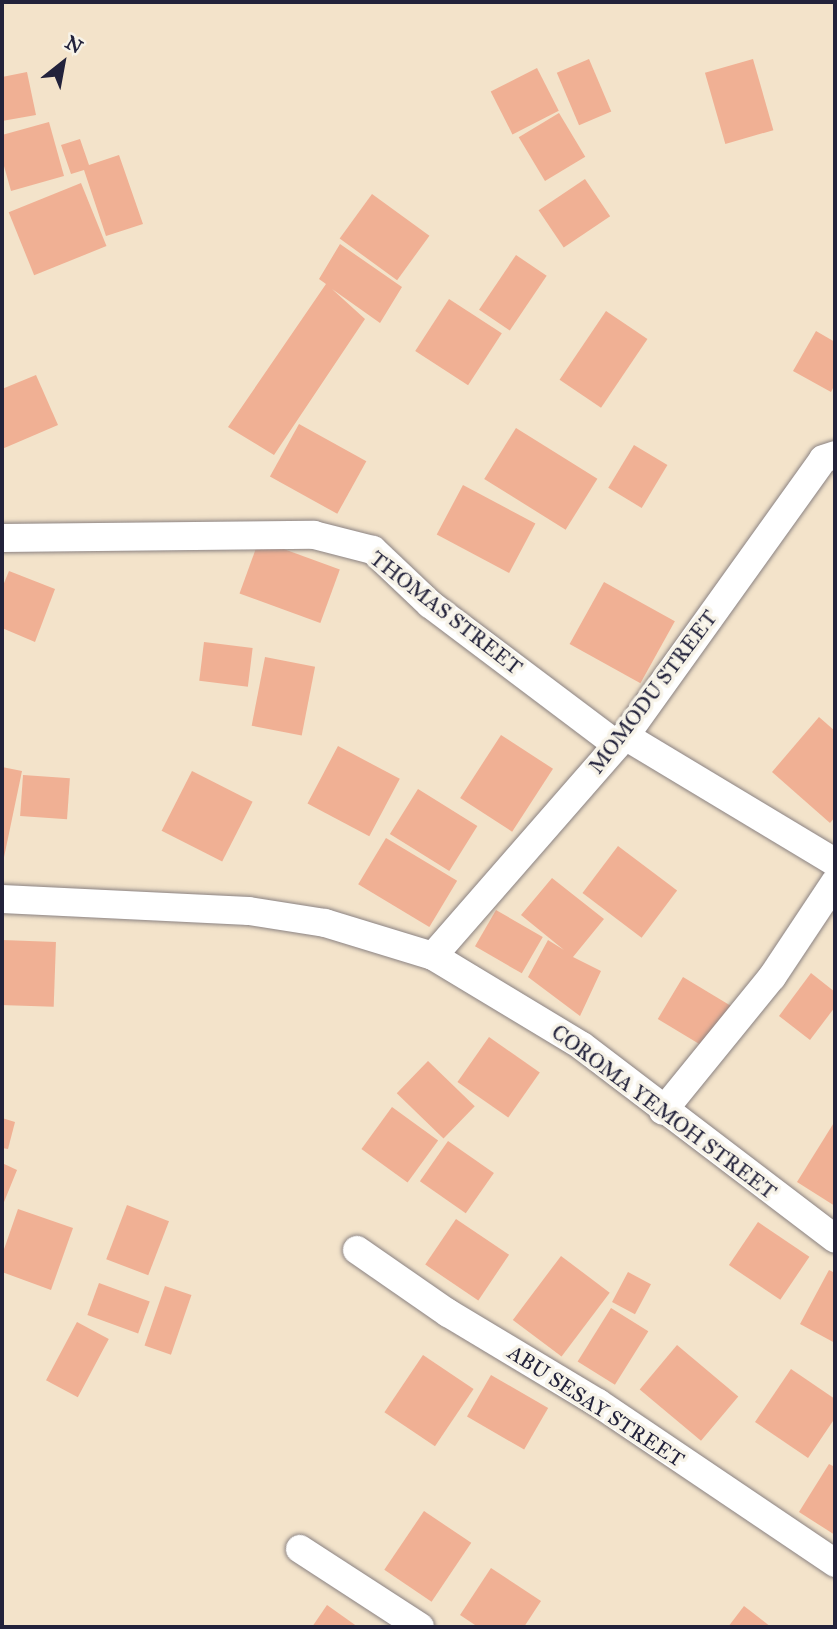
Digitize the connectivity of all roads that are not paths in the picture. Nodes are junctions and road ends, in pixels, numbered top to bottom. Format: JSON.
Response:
{"nodes":[{"id":1,"x":835,"y":455,"type":"edge"},
{"id":2,"x":2,"y":538,"type":"edge"},
{"id":3,"x":621,"y":740,"type":"junction"},
{"id":4,"x":835,"y":862,"type":"edge"},
{"id":5,"x":835,"y":882,"type":"edge"},
{"id":6,"x":2,"y":899,"type":"edge"},
{"id":7,"x":433,"y":956,"type":"junction"},
{"id":8,"x":663,"y":1111,"type":"junction"},
{"id":9,"x":835,"y":1239,"type":"edge"},
{"id":10,"x":357,"y":1250,"type":"dead end"},
{"id":11,"x":300,"y":1549,"type":"dead end"},
{"id":12,"x":835,"y":1563,"type":"edge"},
{"id":13,"x":420,"y":1627,"type":"edge"}],
"edges":[{"from":1,"to":3,"type":"street","name":"MOMODU STREET"},
{"from":2,"to":3,"type":"street","name":"THOMAS STREET"},
{"from":3,"to":4,"type":"street","name":"THOMAS STREET"},
{"from":3,"to":7,"type":"street","name":"MOMODU STREET"},
{"from":5,"to":8,"type":"street"},
{"from":6,"to":7,"type":"street","name":"COROMA YEMOH STREET"},
{"from":7,"to":8,"type":"street","name":"COROMA YEMOH STREET"},
{"from":8,"to":9,"type":"street","name":"COROMA YEMOH STREET"},
{"from":10,"to":12,"type":"street","name":"ABU SESAY STREET"},
{"from":11,"to":13,"type":"street"}]}
